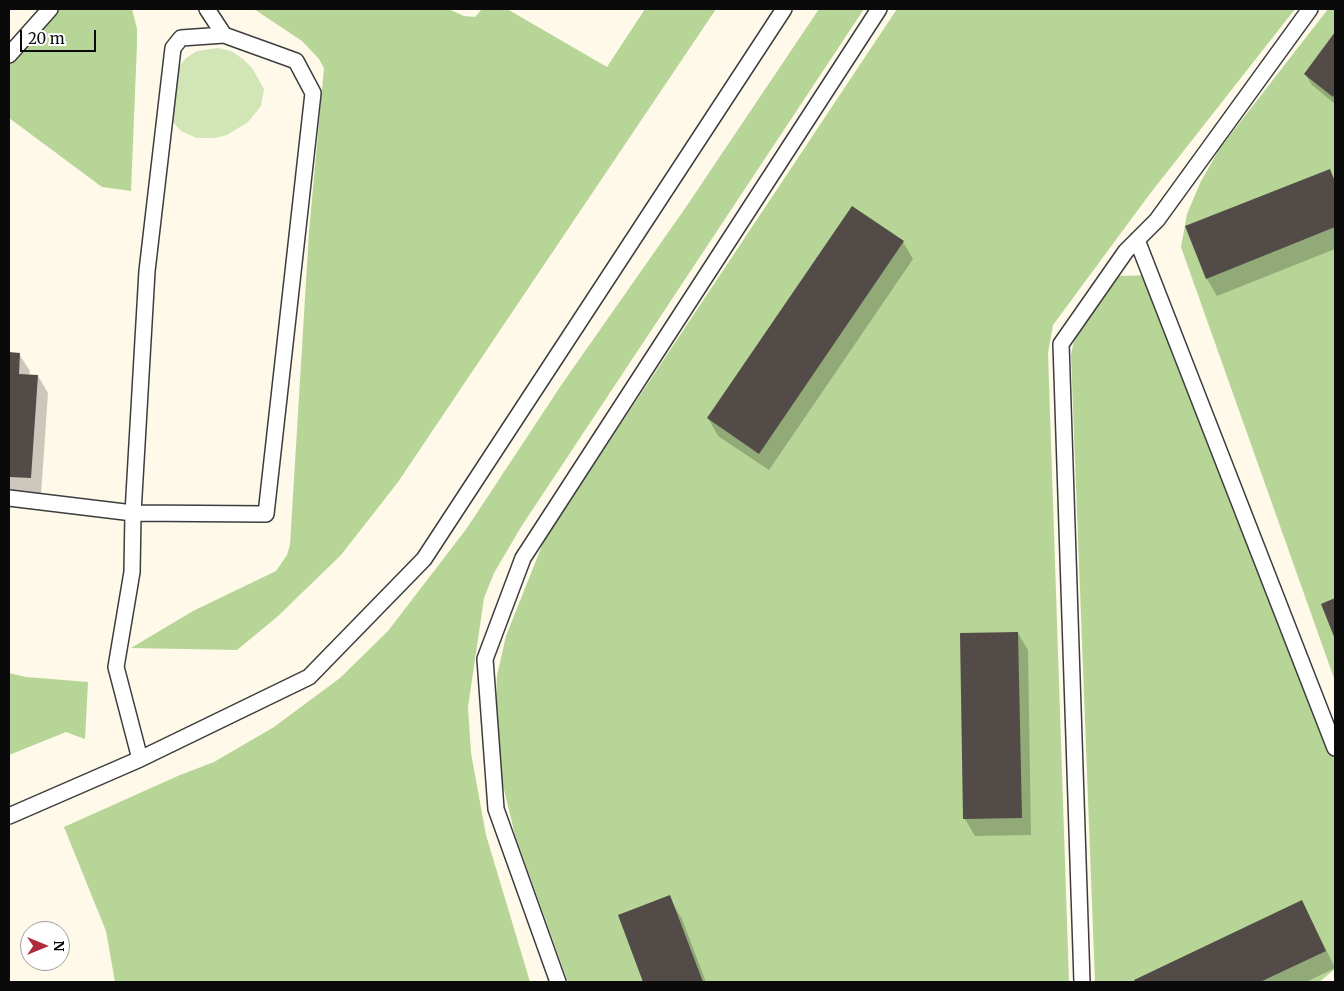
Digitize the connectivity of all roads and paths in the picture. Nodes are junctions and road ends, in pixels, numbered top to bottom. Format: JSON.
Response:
{"nodes":[{"id":1,"x":50,"y":9,"type":"edge"},
{"id":2,"x":207,"y":9,"type":"edge"},
{"id":3,"x":784,"y":9,"type":"edge"},
{"id":4,"x":879,"y":9,"type":"edge"},
{"id":5,"x":1310,"y":9,"type":"edge"},
{"id":6,"x":224,"y":35,"type":"junction"},
{"id":7,"x":9,"y":55,"type":"edge"},
{"id":8,"x":1137,"y":240,"type":"junction"},
{"id":9,"x":9,"y":498,"type":"edge"},
{"id":10,"x":134,"y":513,"type":"junction"},
{"id":11,"x":1335,"y":748,"type":"edge"},
{"id":12,"x":140,"y":759,"type":"junction"},
{"id":13,"x":9,"y":816,"type":"edge"},
{"id":14,"x":558,"y":982,"type":"edge"},
{"id":15,"x":1082,"y":982,"type":"edge"}],
"edges":[{"from":1,"to":7,"type":"lane"},
{"from":2,"to":6,"type":"lane"},
{"from":3,"to":12,"type":"lane"},
{"from":4,"to":14,"type":"lane"},
{"from":5,"to":8,"type":"lane"},
{"from":6,"to":10,"type":"lane"},
{"from":6,"to":10,"type":"lane"},
{"from":8,"to":11,"type":"lane"},
{"from":8,"to":15,"type":"lane"},
{"from":9,"to":10,"type":"lane"},
{"from":10,"to":12,"type":"lane"},
{"from":12,"to":13,"type":"lane"}]}
